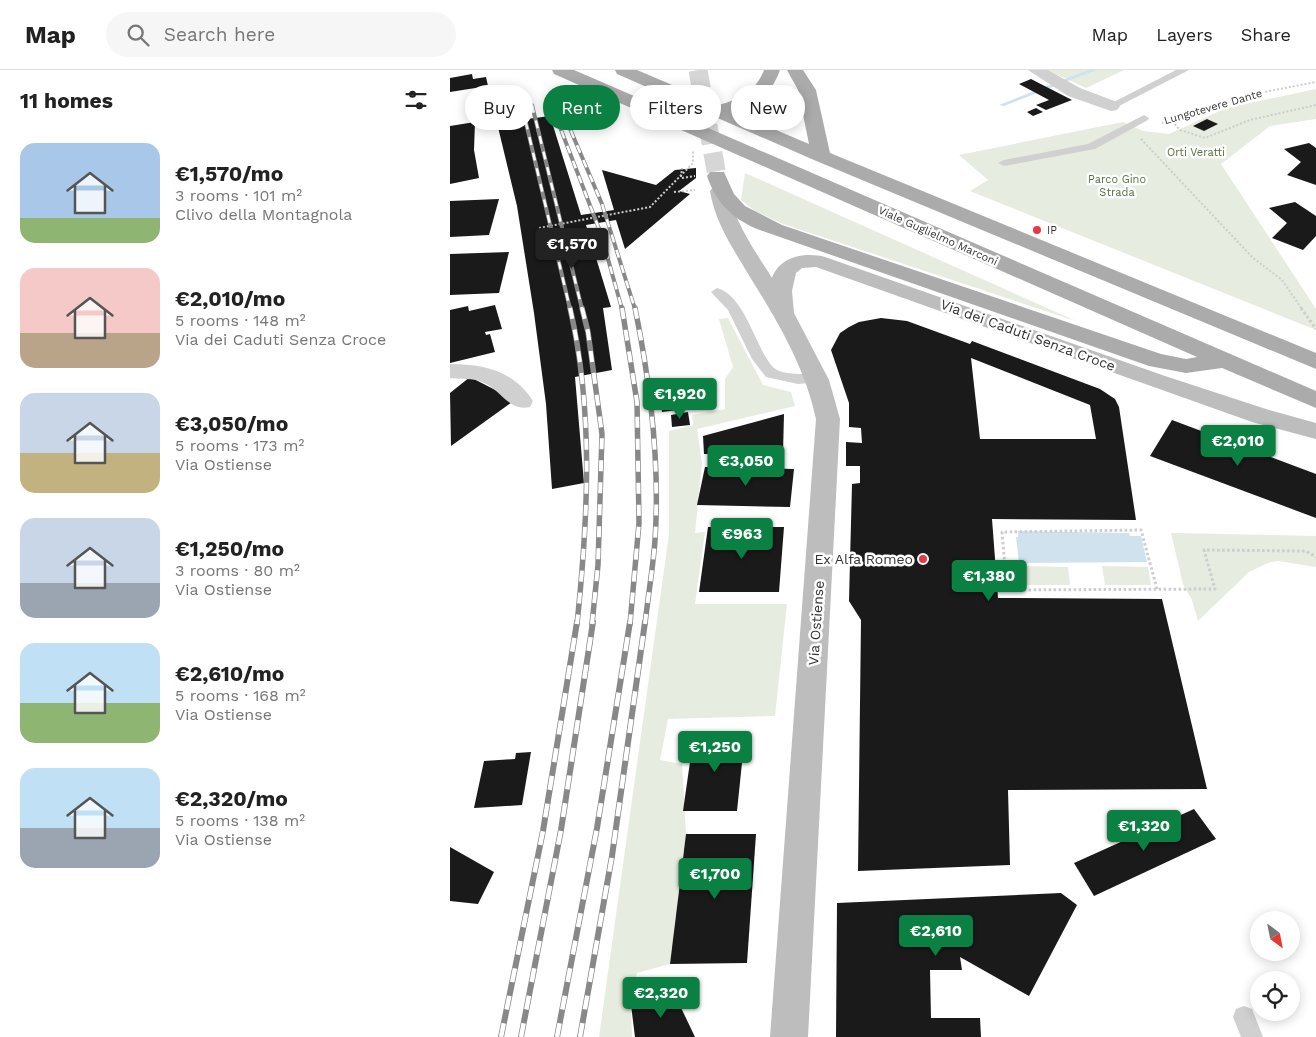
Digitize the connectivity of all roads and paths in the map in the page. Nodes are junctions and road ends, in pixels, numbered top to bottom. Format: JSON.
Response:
{"nodes":[{"id":1,"x":560,"y":70,"type":"edge"},
{"id":2,"x":623,"y":70,"type":"edge"},
{"id":3,"x":772,"y":70,"type":"edge"},
{"id":4,"x":795,"y":70,"type":"edge"},
{"id":5,"x":1036,"y":70,"type":"edge"},
{"id":6,"x":1184,"y":70,"type":"edge"},
{"id":7,"x":1316,"y":82,"type":"edge"},
{"id":8,"x":659,"y":85,"type":"edge"},
{"id":9,"x":1316,"y":105,"type":"edge"},
{"id":10,"x":1111,"y":106,"type":"joint"},
{"id":11,"x":721,"y":109,"type":"edge"},
{"id":12,"x":721,"y":111,"type":"edge"},
{"id":13,"x":1144,"y":118,"type":"joint"},
{"id":14,"x":1172,"y":121,"type":"junction"},
{"id":15,"x":1130,"y":128,"type":"junction"},
{"id":16,"x":693,"y":150,"type":"dead end"},
{"id":17,"x":821,"y":156,"type":"junction"},
{"id":18,"x":1004,"y":163,"type":"dead end"},
{"id":19,"x":682,"y":168,"type":"dead end"},
{"id":20,"x":681,"y":178,"type":"junction"},
{"id":21,"x":718,"y":184,"type":"joint"},
{"id":22,"x":698,"y":186,"type":"dead end"},
{"id":23,"x":674,"y":192,"type":"dead end"},
{"id":24,"x":539,"y":228,"type":"dead end"},
{"id":25,"x":717,"y":292,"type":"dead end"},
{"id":26,"x":783,"y":314,"type":"junction"},
{"id":27,"x":1316,"y":329,"type":"edge"},
{"id":28,"x":1224,"y":360,"type":"junction"},
{"id":29,"x":1316,"y":362,"type":"edge"},
{"id":30,"x":450,"y":371,"type":"edge"},
{"id":31,"x":817,"y":379,"type":"junction"},
{"id":32,"x":1316,"y":400,"type":"edge"},
{"id":33,"x":521,"y":401,"type":"dead end"},
{"id":34,"x":1316,"y":431,"type":"edge"},
{"id":35,"x":1316,"y":557,"type":"edge"},
{"id":36,"x":1157,"y":589,"type":"junction"},
{"id":37,"x":789,"y":1037,"type":"edge"}],
"edges":[{"from":1,"to":28,"type":"main road","name":"Viale Guglielmo Marconi"},
{"from":2,"to":8,"type":"main road"},
{"from":3,"to":11,"type":"main road"},
{"from":4,"to":17,"type":"main road"},
{"from":5,"to":10,"type":"street"},
{"from":6,"to":10,"type":"lane"},
{"from":7,"to":14,"type":"path","name":"Lungotevere Dante"},
{"from":9,"to":14,"type":"path"},
{"from":12,"to":17,"type":"main road"},
{"from":13,"to":14,"type":"path","name":"Lungotevere Dante"},
{"from":13,"to":15,"type":"lane"},
{"from":15,"to":18,"type":"lane"},
{"from":15,"to":27,"type":"path"},
{"from":16,"to":20,"type":"path"},
{"from":17,"to":29,"type":"main road"},
{"from":19,"to":20,"type":"path"},
{"from":20,"to":24,"type":"path"},
{"from":21,"to":26,"type":"main road","name":"Via Ostiense"},
{"from":21,"to":28,"type":"main road","name":"Via dei Caduti Senza Croce"},
{"from":22,"to":23,"type":"path"},
{"from":25,"to":31,"type":"lane"},
{"from":26,"to":31,"type":"main road","name":"Via Ostiense"},
{"from":26,"to":34,"type":"main road","name":"Via dei Caduti Senza Croce"},
{"from":28,"to":32,"type":"main road","name":"Viale Guglielmo Marconi"},
{"from":30,"to":33,"type":"street"},
{"from":31,"to":37,"type":"main road","name":"Via Ostiense"},
{"from":35,"to":36,"type":"path"},
{"from":36,"to":36,"type":"path"}]}
